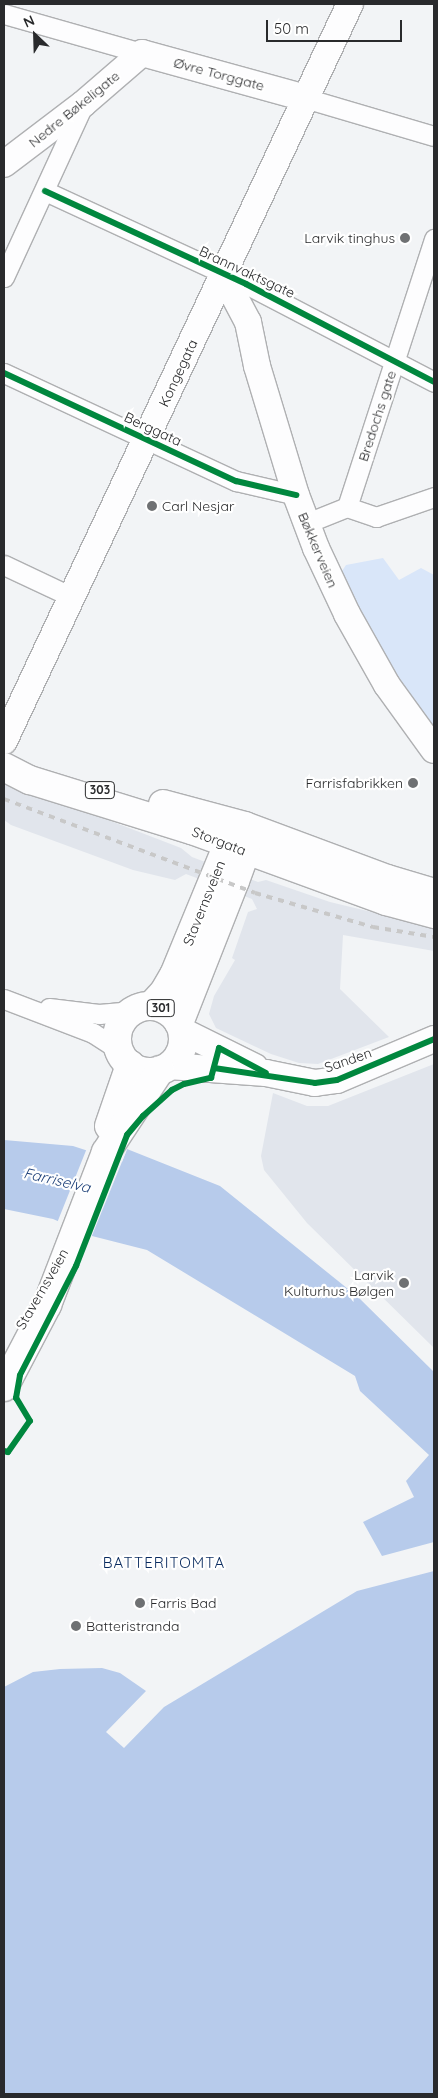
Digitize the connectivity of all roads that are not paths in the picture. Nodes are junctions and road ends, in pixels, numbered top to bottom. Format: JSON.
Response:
{"nodes":[{"id":1,"x":350,"y":4,"type":"edge"},
{"id":2,"x":8,"y":20,"type":"edge"},
{"id":3,"x":142,"y":53,"type":"junction"},
{"id":4,"x":305,"y":98,"type":"junction"},
{"id":5,"x":83,"y":104,"type":"junction"},
{"id":6,"x":434,"y":136,"type":"edge"},
{"id":7,"x":4,"y":164,"type":"edge"},
{"id":8,"x":46,"y":191,"type":"junction"},
{"id":9,"x":434,"y":239,"type":"edge"},
{"id":10,"x":223,"y":275,"type":"junction"},
{"id":11,"x":4,"y":277,"type":"edge"},
{"id":12,"x":395,"y":360,"type":"junction"},
{"id":13,"x":4,"y":373,"type":"edge"},
{"id":14,"x":434,"y":382,"type":"edge"},
{"id":15,"x":146,"y":440,"type":"junction"},
{"id":16,"x":296,"y":495,"type":"junction"},
{"id":17,"x":434,"y":497,"type":"edge"},
{"id":18,"x":347,"y":508,"type":"junction"},
{"id":19,"x":307,"y":523,"type":"junction"},
{"id":20,"x":4,"y":565,"type":"edge"},
{"id":21,"x":72,"y":597,"type":"junction"},
{"id":22,"x":4,"y":741,"type":"edge"},
{"id":23,"x":434,"y":750,"type":"edge"},
{"id":24,"x":4,"y":766,"type":"edge"},
{"id":25,"x":239,"y":840,"type":"junction"},
{"id":26,"x":434,"y":893,"type":"edge"},
{"id":27,"x":434,"y":914,"type":"edge"},
{"id":28,"x":4,"y":999,"type":"edge"},
{"id":29,"x":25,"y":1006,"type":"junction"},
{"id":30,"x":142,"y":1008,"type":"junction"},
{"id":31,"x":180,"y":1027,"type":"junction"},
{"id":32,"x":434,"y":1039,"type":"edge"},
{"id":33,"x":124,"y":1057,"type":"junction"},
{"id":34,"x":164,"y":1068,"type":"junction"},
{"id":35,"x":266,"y":1073,"type":"junction"},
{"id":36,"x":106,"y":1152,"type":"junction"},
{"id":37,"x":72,"y":1238,"type":"junction"},
{"id":38,"x":4,"y":1353,"type":"edge"},
{"id":39,"x":4,"y":1387,"type":"edge"}],
"edges":[{"from":1,"to":4,"type":"main road","name":"Kongegata"},
{"from":2,"to":3,"type":"street","name":"Øvre Torggate"},
{"from":3,"to":4,"type":"main road","name":"Øvre Torggate"},
{"from":3,"to":5,"type":"main road","name":"Nedre Bøkeligate"},
{"from":4,"to":6,"type":"street","name":"Øvre Torggate"},
{"from":4,"to":10,"type":"main road","name":"Kongegata"},
{"from":5,"to":7,"type":"main road","name":"Nedre Bøkeligate"},
{"from":5,"to":8,"type":"street"},
{"from":8,"to":10,"type":"street","name":"Brannvaktsgate"},
{"from":8,"to":11,"type":"street"},
{"from":9,"to":12,"type":"street","name":"Bredochs gate"},
{"from":10,"to":12,"type":"street","name":"Brannvaktsgate"},
{"from":10,"to":15,"type":"main road","name":"Kongegata"},
{"from":10,"to":16,"type":"main road","name":"Bøkkerveien"},
{"from":12,"to":14,"type":"street","name":"Brannvaktsgate"},
{"from":12,"to":18,"type":"street","name":"Bredochs gate"},
{"from":13,"to":15,"type":"street","name":"Berggata"},
{"from":15,"to":16,"type":"street","name":"Berggata"},
{"from":15,"to":21,"type":"main road","name":"Kongegata"},
{"from":16,"to":19,"type":"main road","name":"Bøkkerveien"},
{"from":17,"to":18,"type":"street"},
{"from":18,"to":19,"type":"street"},
{"from":19,"to":23,"type":"main road","name":"Bøkkerveien"},
{"from":20,"to":21,"type":"street"},
{"from":21,"to":22,"type":"main road","name":"Kongegata"},
{"from":24,"to":25,"type":"main road","name":"Storgata","number":"303"},
{"from":25,"to":26,"type":"main road","name":"Storgata","number":"303"},
{"from":25,"to":27,"type":"main road","name":"Storgata","number":"303"},
{"from":25,"to":30,"type":"main road","name":"Stavernsveien","number":"301"},
{"from":25,"to":31,"type":"main road","name":"Stavernsveien","number":"301"},
{"from":28,"to":29,"type":"street"},
{"from":29,"to":30,"type":"street"},
{"from":29,"to":33,"type":"street"},
{"from":30,"to":31,"type":"main road","number":"301"},
{"from":30,"to":33,"type":"main road","number":"301"},
{"from":31,"to":34,"type":"main road","number":"301"},
{"from":31,"to":35,"type":"main road","name":"Sanden"},
{"from":32,"to":35,"type":"main road","name":"Sanden"},
{"from":33,"to":34,"type":"main road"},
{"from":33,"to":36,"type":"main road","number":"301"},
{"from":34,"to":35,"type":"main road","name":"Sanden"},
{"from":34,"to":36,"type":"main road","number":"301"},
{"from":36,"to":37,"type":"main road","number":"301"},
{"from":37,"to":38,"type":"main road","name":"Stavernsveien","number":"301"},
{"from":37,"to":39,"type":"main road","name":"Stavernsveien","number":"301"}]}
